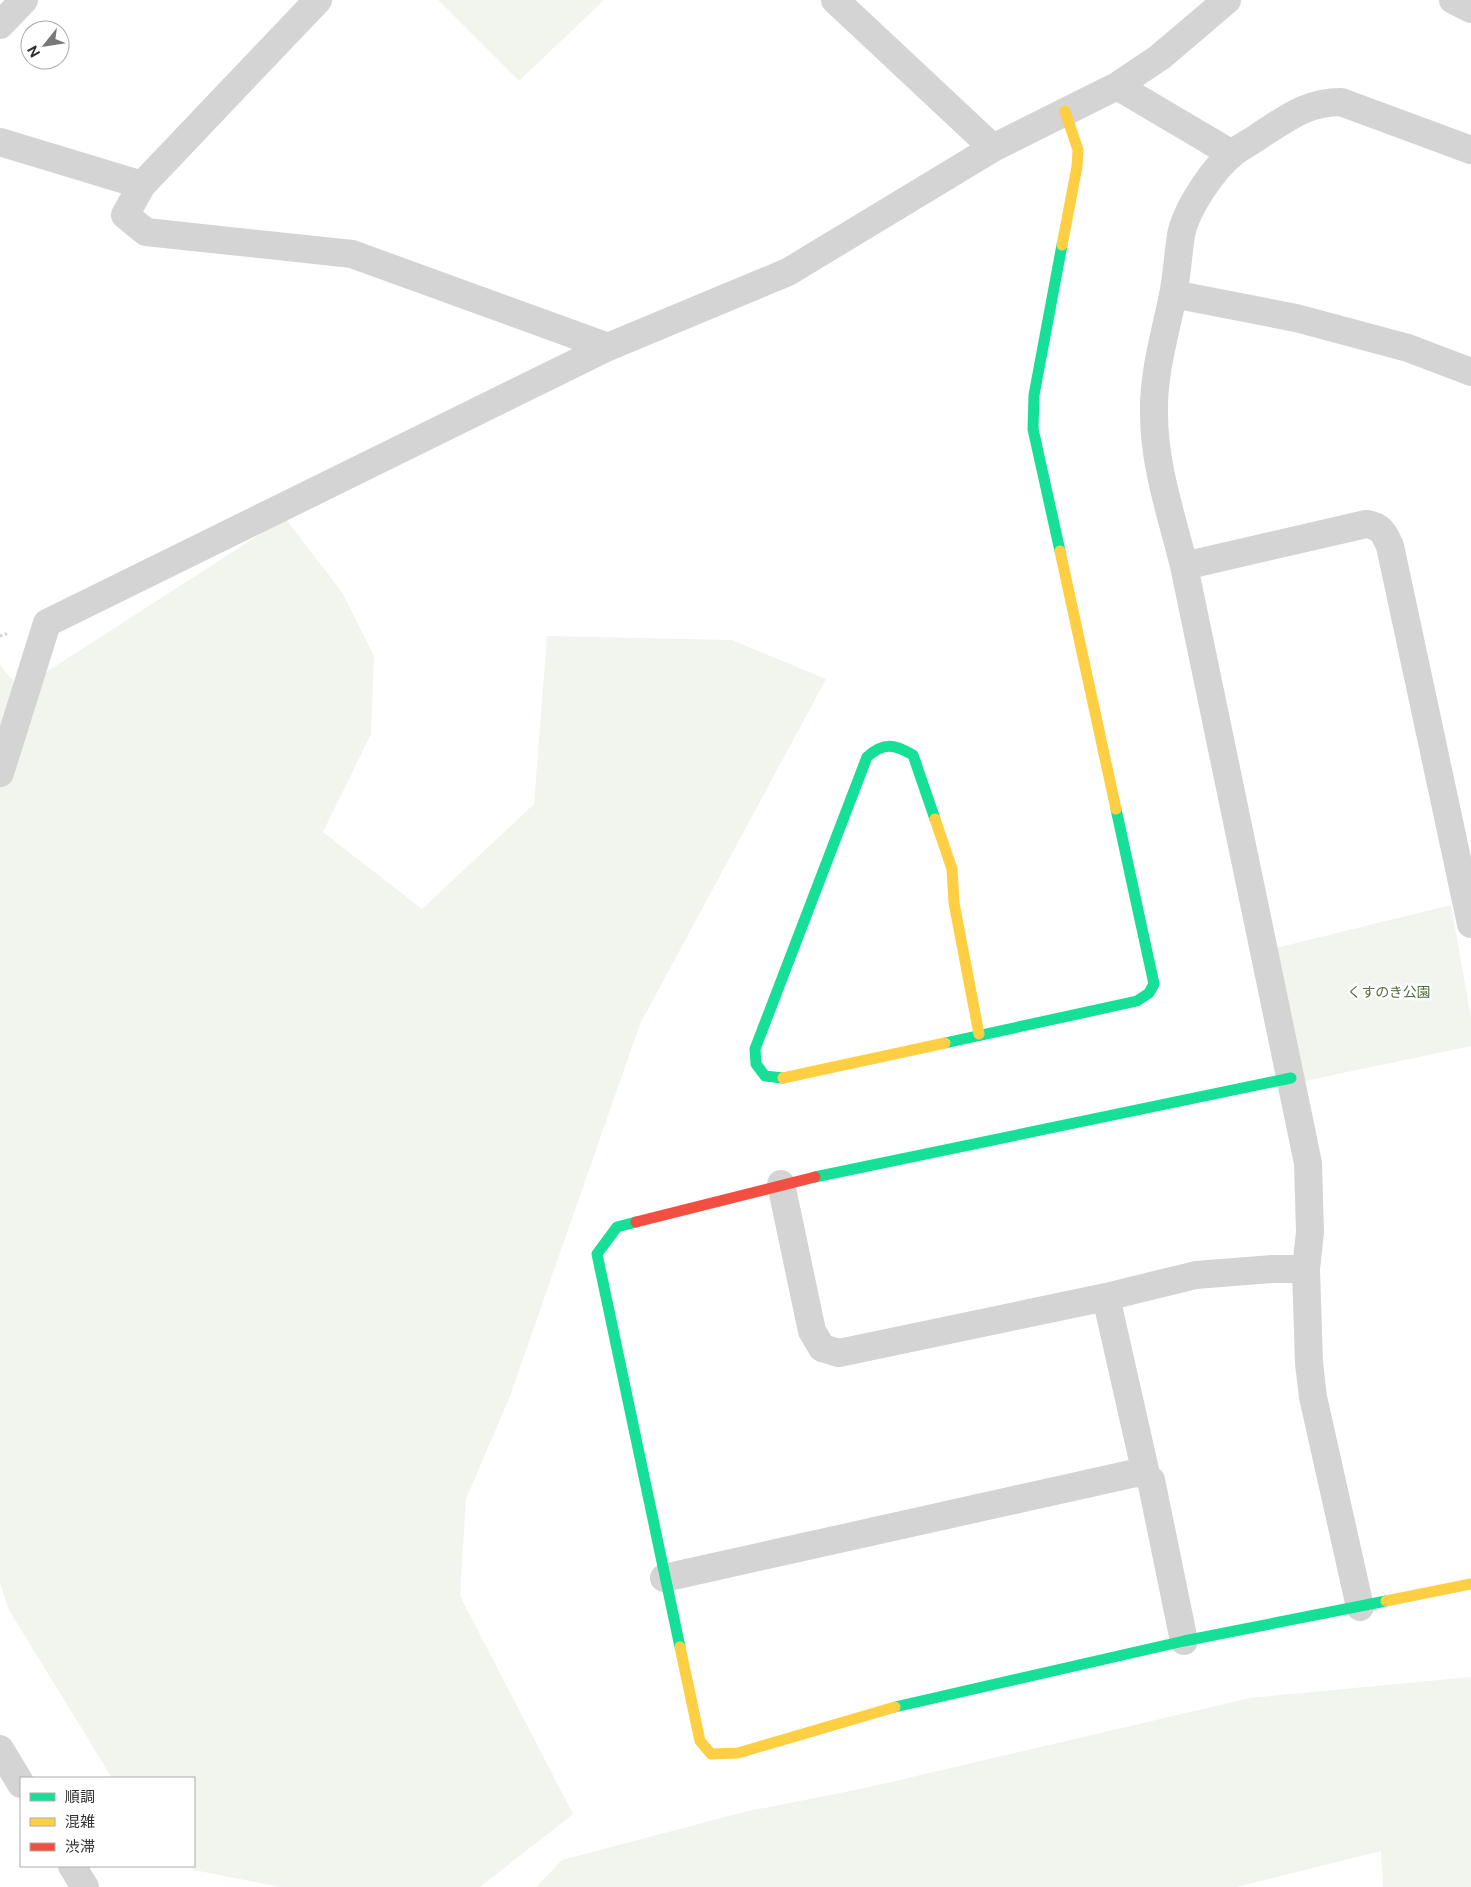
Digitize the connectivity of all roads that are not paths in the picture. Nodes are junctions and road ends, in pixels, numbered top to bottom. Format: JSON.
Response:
{"nodes":[{"id":1,"x":24,"y":0,"type":"edge"},
{"id":2,"x":318,"y":0,"type":"edge"},
{"id":3,"x":835,"y":0,"type":"edge"},
{"id":4,"x":1227,"y":0,"type":"edge"},
{"id":5,"x":1453,"y":0,"type":"edge"},
{"id":6,"x":1471,"y":8,"type":"edge"},
{"id":7,"x":0,"y":25,"type":"edge"},
{"id":8,"x":1117,"y":86,"type":"junction"},
{"id":9,"x":1065,"y":111,"type":"junction"},
{"id":10,"x":0,"y":142,"type":"edge"},
{"id":11,"x":1469,"y":143,"type":"edge"},
{"id":12,"x":993,"y":148,"type":"junction"},
{"id":13,"x":1232,"y":154,"type":"junction"},
{"id":14,"x":142,"y":185,"type":"junction"},
{"id":15,"x":1173,"y":294,"type":"junction"},
{"id":16,"x":608,"y":347,"type":"junction"},
{"id":17,"x":1471,"y":372,"type":"edge"},
{"id":18,"x":1184,"y":566,"type":"junction"},
{"id":19,"x":0,"y":773,"type":"edge"},
{"id":20,"x":1461,"y":830,"type":"edge"},
{"id":21,"x":1471,"y":924,"type":"edge"},
{"id":22,"x":979,"y":1034,"type":"junction"},
{"id":23,"x":1291,"y":1078,"type":"junction"},
{"id":24,"x":781,"y":1184,"type":"junction"},
{"id":25,"x":1306,"y":1268,"type":"junction"},
{"id":26,"x":1106,"y":1297,"type":"junction"},
{"id":27,"x":1146,"y":1474,"type":"junction"},
{"id":28,"x":664,"y":1578,"type":"junction"},
{"id":29,"x":1471,"y":1584,"type":"edge"},
{"id":30,"x":1360,"y":1607,"type":"junction"},
{"id":31,"x":1184,"y":1642,"type":"junction"},
{"id":32,"x":0,"y":1749,"type":"edge"},
{"id":33,"x":20,"y":1782,"type":"edge"},
{"id":34,"x":73,"y":1867,"type":"edge"},
{"id":35,"x":85,"y":1887,"type":"edge"}],
"edges":[{"from":1,"to":7,"type":"street"},
{"from":2,"to":14,"type":"street"},
{"from":3,"to":12,"type":"street"},
{"from":4,"to":8,"type":"street"},
{"from":5,"to":6,"type":"street"},
{"from":8,"to":9,"type":"street"},
{"from":8,"to":13,"type":"street"},
{"from":9,"to":12,"type":"street"},
{"from":9,"to":22,"type":"street"},
{"from":10,"to":14,"type":"street"},
{"from":11,"to":13,"type":"street"},
{"from":12,"to":16,"type":"street"},
{"from":13,"to":15,"type":"street"},
{"from":14,"to":16,"type":"street"},
{"from":15,"to":17,"type":"street"},
{"from":15,"to":18,"type":"street"},
{"from":16,"to":19,"type":"street"},
{"from":18,"to":20,"type":"street"},
{"from":18,"to":23,"type":"street"},
{"from":20,"to":21,"type":"street"},
{"from":22,"to":22,"type":"street"},
{"from":23,"to":24,"type":"street"},
{"from":23,"to":25,"type":"street"},
{"from":24,"to":26,"type":"street"},
{"from":24,"to":28,"type":"street"},
{"from":25,"to":26,"type":"street"},
{"from":25,"to":30,"type":"street"},
{"from":26,"to":27,"type":"street"},
{"from":27,"to":28,"type":"street"},
{"from":27,"to":31,"type":"street"},
{"from":28,"to":31,"type":"street"},
{"from":29,"to":30,"type":"street"},
{"from":30,"to":31,"type":"street"},
{"from":32,"to":33,"type":"street"},
{"from":34,"to":35,"type":"street"}]}
